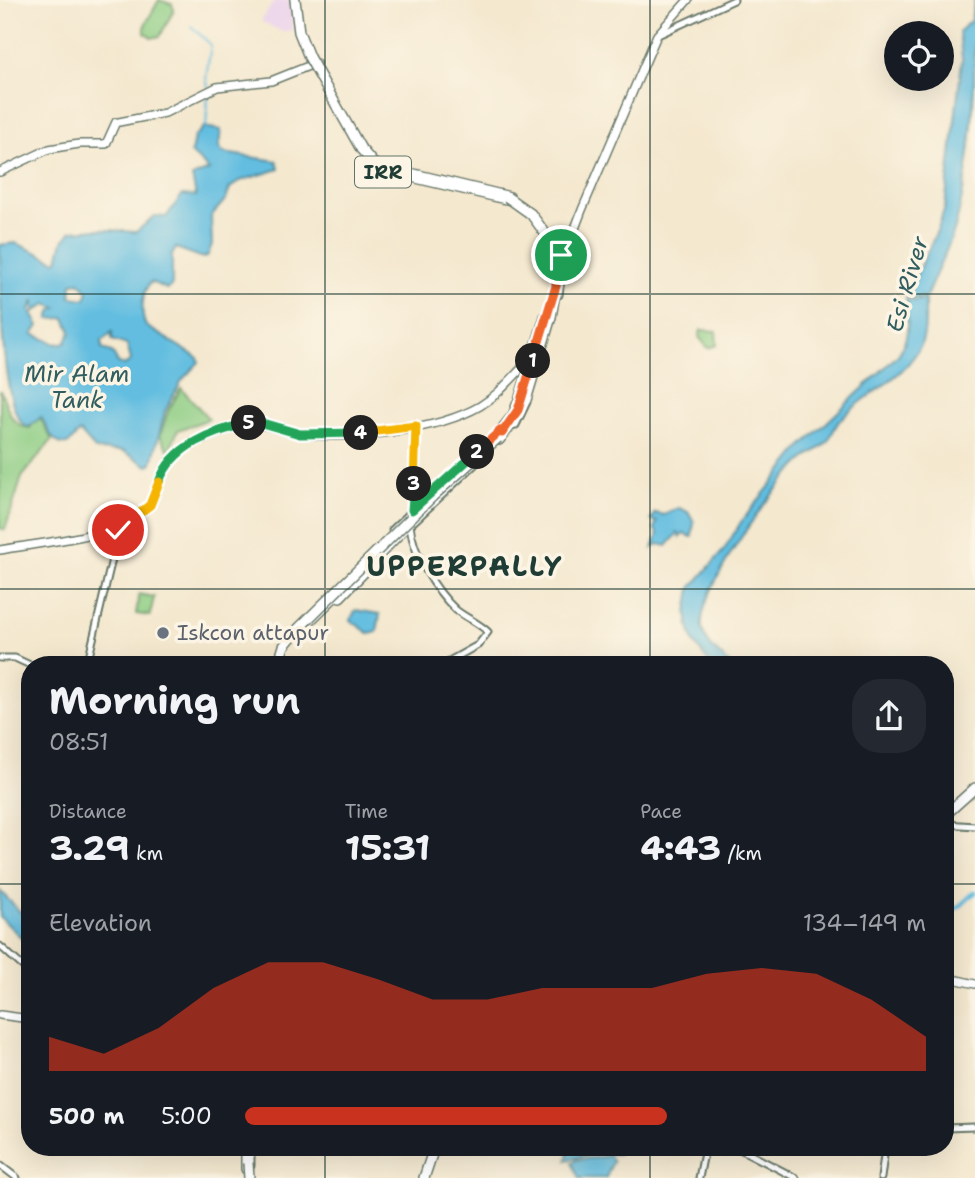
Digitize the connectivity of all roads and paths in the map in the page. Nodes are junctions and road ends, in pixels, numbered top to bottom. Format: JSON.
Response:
{"nodes":[{"id":1,"x":296,"y":0,"type":"edge"},
{"id":2,"x":687,"y":0,"type":"edge"},
{"id":3,"x":732,"y":0,"type":"edge"},
{"id":4,"x":658,"y":35,"type":"junction"},
{"id":5,"x":314,"y":64,"type":"junction"},
{"id":6,"x":0,"y":173,"type":"edge"},
{"id":7,"x":560,"y":254,"type":"junction"},
{"id":8,"x":559,"y":283,"type":"junction"},
{"id":9,"x":531,"y":359,"type":"joint"},
{"id":10,"x":416,"y":426,"type":"junction"},
{"id":11,"x":501,"y":433,"type":"junction"},
{"id":12,"x":485,"y":447,"type":"junction"},
{"id":13,"x":461,"y":476,"type":"junction"},
{"id":14,"x":440,"y":491,"type":"junction"},
{"id":15,"x":412,"y":513,"type":"junction"},
{"id":16,"x":410,"y":524,"type":"junction"},
{"id":17,"x":120,"y":525,"type":"junction"},
{"id":18,"x":382,"y":549,"type":"junction"},
{"id":19,"x":0,"y":550,"type":"edge"},
{"id":20,"x":367,"y":567,"type":"junction"},
{"id":21,"x":334,"y":597,"type":"junction"},
{"id":22,"x":299,"y":630,"type":"junction"},
{"id":23,"x":89,"y":656,"type":"edge"},
{"id":24,"x":278,"y":656,"type":"edge"},
{"id":25,"x":282,"y":656,"type":"edge"},
{"id":26,"x":458,"y":656,"type":"edge"},
{"id":27,"x":0,"y":658,"type":"edge"},
{"id":28,"x":21,"y":661,"type":"edge"},
{"id":29,"x":975,"y":789,"type":"edge"},
{"id":30,"x":954,"y":808,"type":"edge"},
{"id":31,"x":954,"y":825,"type":"edge"},
{"id":32,"x":975,"y":826,"type":"edge"},
{"id":33,"x":0,"y":946,"type":"edge"},
{"id":34,"x":21,"y":965,"type":"edge"},
{"id":35,"x":954,"y":978,"type":"edge"},
{"id":36,"x":975,"y":982,"type":"edge"},
{"id":37,"x":0,"y":1015,"type":"edge"},
{"id":38,"x":21,"y":1017,"type":"edge"},
{"id":39,"x":975,"y":1127,"type":"edge"},
{"id":40,"x":954,"y":1128,"type":"edge"},
{"id":41,"x":248,"y":1156,"type":"edge"},
{"id":42,"x":248,"y":1156,"type":"edge"},
{"id":43,"x":432,"y":1156,"type":"edge"},
{"id":44,"x":703,"y":1156,"type":"edge"},
{"id":45,"x":753,"y":1156,"type":"edge"},
{"id":46,"x":884,"y":1156,"type":"edge"},
{"id":47,"x":0,"y":1166,"type":"edge"},
{"id":48,"x":16,"y":1178,"type":"edge"},
{"id":49,"x":247,"y":1178,"type":"edge"},
{"id":50,"x":425,"y":1178,"type":"edge"},
{"id":51,"x":699,"y":1178,"type":"edge"},
{"id":52,"x":796,"y":1178,"type":"edge"},
{"id":53,"x":881,"y":1178,"type":"edge"}],
"edges":[{"from":1,"to":5,"type":"main road","number":"IRR"},
{"from":1,"to":8,"type":"highway","bridge":true},
{"from":2,"to":4,"type":"main road"},
{"from":3,"to":4,"type":"street"},
{"from":4,"to":7,"type":"main road"},
{"from":5,"to":6,"type":"main road"},
{"from":5,"to":7,"type":"main road","number":"IRR"},
{"from":5,"to":7,"type":"main road","number":"IRR"},
{"from":7,"to":8,"type":"main road"},
{"from":7,"to":11,"type":"main road"},
{"from":8,"to":11,"type":"main road"},
{"from":8,"to":11,"type":"highway","bridge":true},
{"from":8,"to":13,"type":"street"},
{"from":8,"to":22,"type":"highway","bridge":true},
{"from":9,"to":10,"type":"main road"},
{"from":9,"to":11,"type":"street"},
{"from":10,"to":15,"type":"street"},
{"from":10,"to":17,"type":"main road"},
{"from":11,"to":12,"type":"main road"},
{"from":11,"to":13,"type":"main road"},
{"from":12,"to":14,"type":"main road"},
{"from":12,"to":15,"type":"street"},
{"from":13,"to":14,"type":"main road"},
{"from":13,"to":16,"type":"street"},
{"from":14,"to":15,"type":"main road"},
{"from":14,"to":16,"type":"main road"},
{"from":15,"to":18,"type":"main road"},
{"from":16,"to":18,"type":"main road"},
{"from":16,"to":26,"type":"street"},
{"from":17,"to":19,"type":"main road"},
{"from":17,"to":23,"type":"street"},
{"from":18,"to":20,"type":"main road"},
{"from":18,"to":20,"type":"main road"},
{"from":18,"to":21,"type":"street"},
{"from":20,"to":21,"type":"highway"},
{"from":20,"to":22,"type":"main road"},
{"from":20,"to":22,"type":"highway","bridge":true},
{"from":21,"to":22,"type":"highway","bridge":true},
{"from":21,"to":24,"type":"street"},
{"from":22,"to":25,"type":"highway"},
{"from":27,"to":28,"type":"street"},
{"from":29,"to":30,"type":"highway"},
{"from":31,"to":32,"type":"street"},
{"from":33,"to":34,"type":"street"},
{"from":35,"to":36,"type":"main road"},
{"from":37,"to":38,"type":"main road"},
{"from":39,"to":40,"type":"street"},
{"from":41,"to":49,"type":"highway","bridge":true},
{"from":42,"to":49,"type":"main road"},
{"from":43,"to":50,"type":"highway"},
{"from":44,"to":51,"type":"street"},
{"from":45,"to":52,"type":"street"},
{"from":46,"to":53,"type":"street"},
{"from":47,"to":48,"type":"street"}]}
